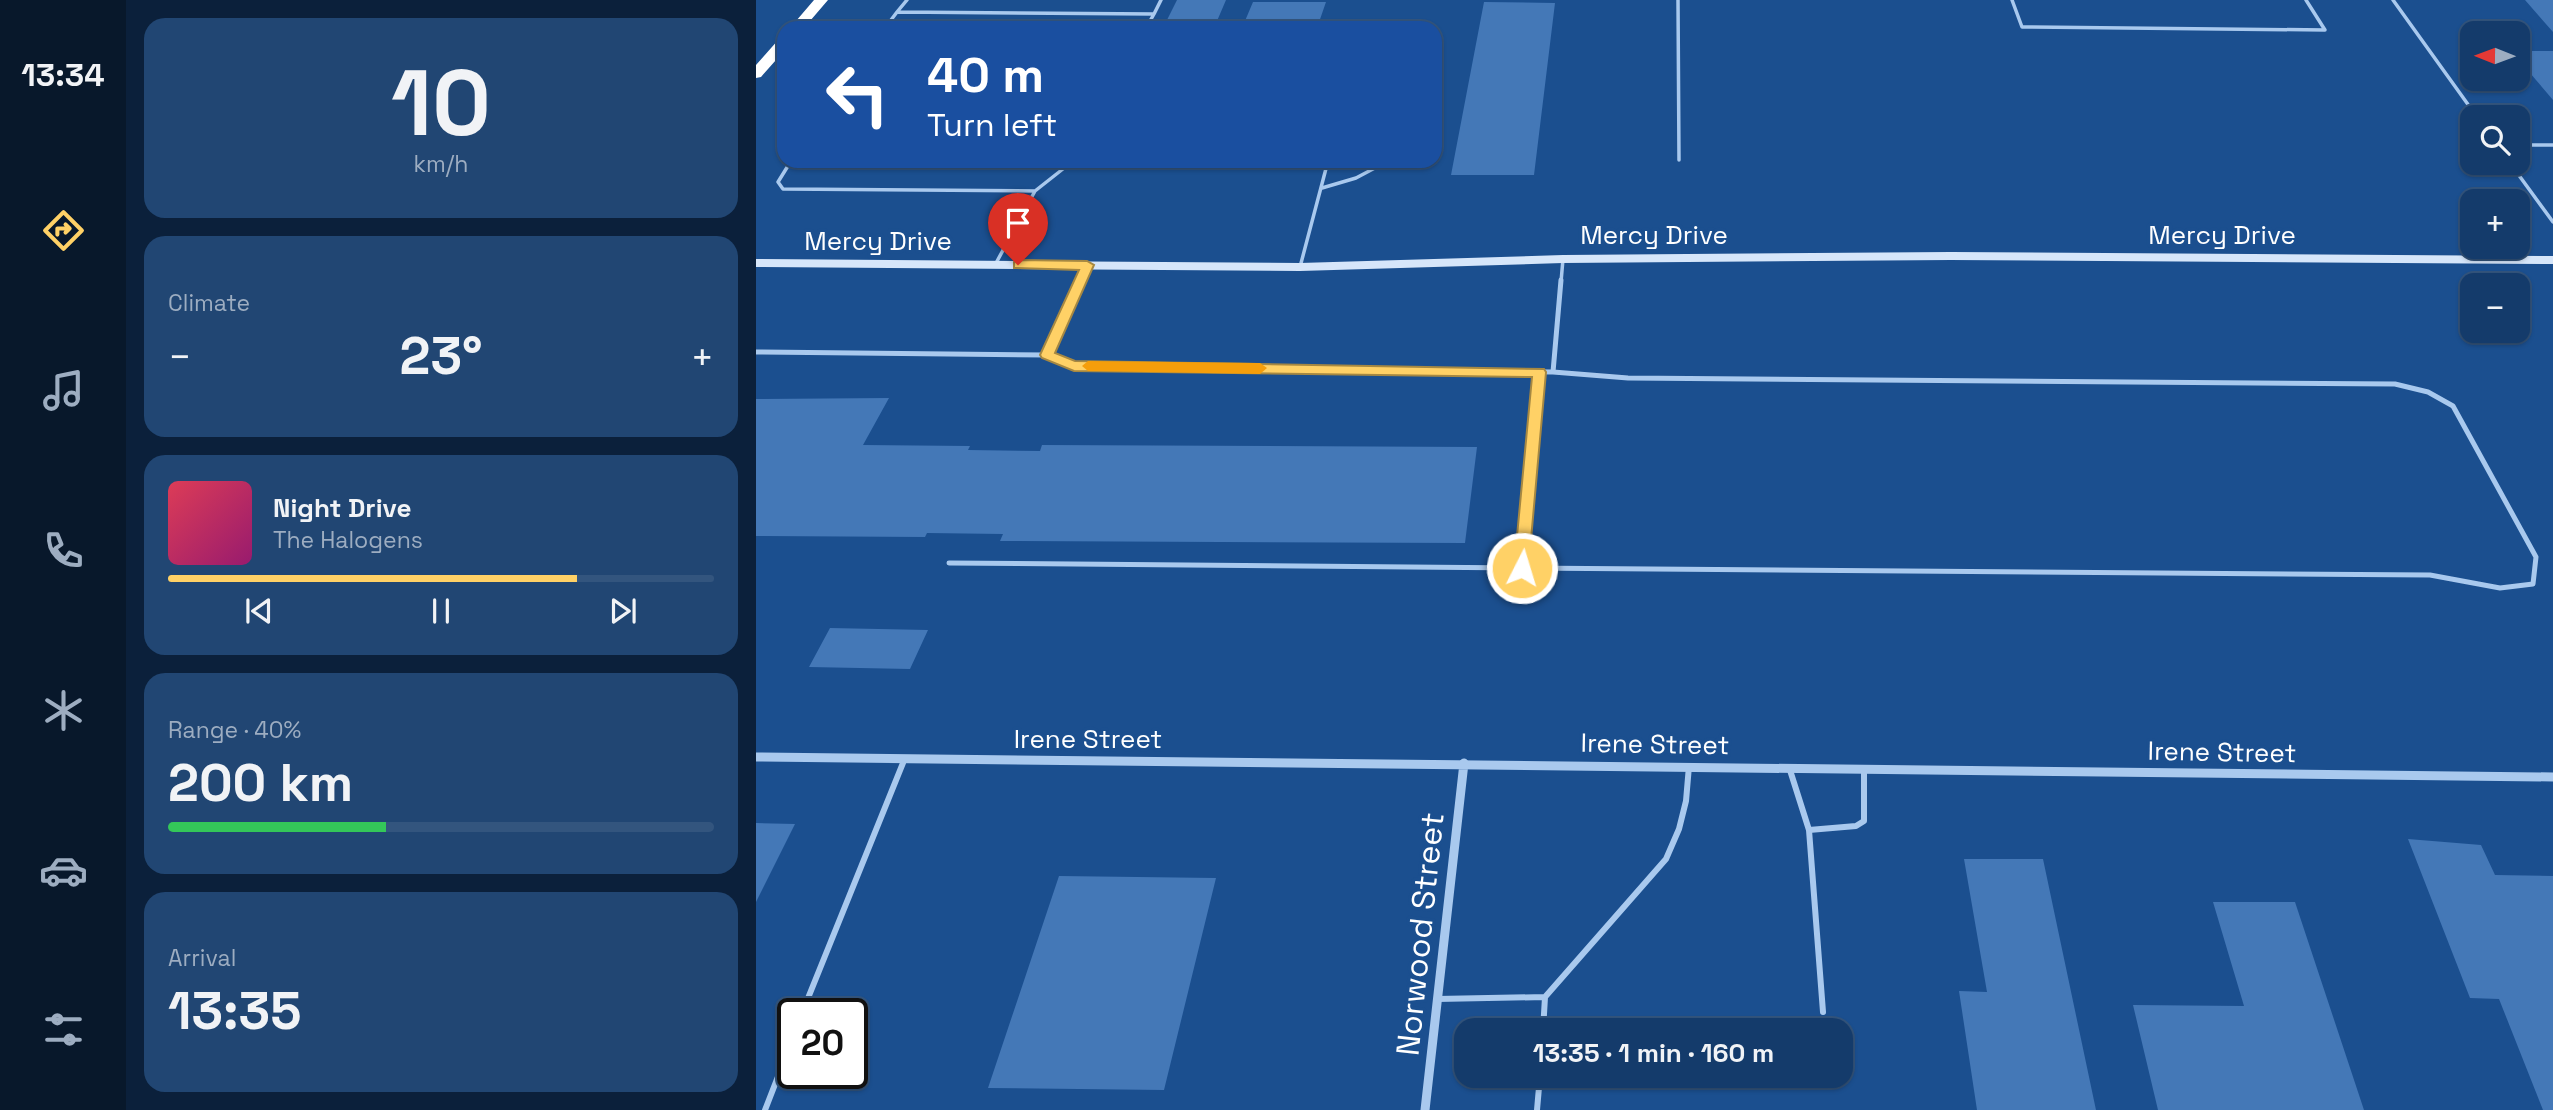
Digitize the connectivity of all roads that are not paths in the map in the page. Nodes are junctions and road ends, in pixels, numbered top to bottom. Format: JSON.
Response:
{"nodes":[{"id":1,"x":821,"y":0,"type":"edge"},
{"id":2,"x":907,"y":0,"type":"edge"},
{"id":3,"x":1161,"y":0,"type":"edge"},
{"id":4,"x":1678,"y":0,"type":"edge"},
{"id":5,"x":2012,"y":0,"type":"edge"},
{"id":6,"x":2306,"y":0,"type":"edge"},
{"id":7,"x":2393,"y":0,"type":"edge"},
{"id":8,"x":897,"y":12,"type":"junction"},
{"id":9,"x":1154,"y":14,"type":"junction"},
{"id":10,"x":803,"y":21,"type":"edge"},
{"id":11,"x":890,"y":21,"type":"edge"},
{"id":12,"x":1150,"y":21,"type":"edge"},
{"id":13,"x":777,"y":51,"type":"edge"},
{"id":14,"x":756,"y":75,"type":"edge"},
{"id":15,"x":2468,"y":105,"type":"edge"},
{"id":16,"x":2530,"y":145,"type":"edge"},
{"id":17,"x":2553,"y":145,"type":"edge"},
{"id":18,"x":1679,"y":160,"type":"dead end"},
{"id":19,"x":787,"y":168,"type":"edge"},
{"id":20,"x":1064,"y":168,"type":"edge"},
{"id":21,"x":1326,"y":168,"type":"edge"},
{"id":22,"x":1375,"y":168,"type":"edge"},
{"id":23,"x":2519,"y":175,"type":"edge"},
{"id":24,"x":1322,"y":188,"type":"junction"},
{"id":25,"x":1035,"y":191,"type":"junction"},
{"id":26,"x":2553,"y":222,"type":"edge"},
{"id":27,"x":1563,"y":259,"type":"junction"},
{"id":28,"x":2553,"y":260,"type":"edge"},
{"id":29,"x":756,"y":263,"type":"edge"},
{"id":30,"x":995,"y":265,"type":"junction"},
{"id":31,"x":1087,"y":265,"type":"junction"},
{"id":32,"x":1300,"y":267,"type":"junction"},
{"id":33,"x":756,"y":352,"type":"edge"},
{"id":34,"x":1047,"y":355,"type":"junction"},
{"id":35,"x":1539,"y":372,"type":"junction"},
{"id":36,"x":1553,"y":372,"type":"junction"},
{"id":37,"x":949,"y":563,"type":"dead end"},
{"id":38,"x":1522,"y":568,"type":"junction"},
{"id":39,"x":756,"y":757,"type":"edge"},
{"id":40,"x":905,"y":758,"type":"junction"},
{"id":41,"x":1464,"y":763,"type":"junction"},
{"id":42,"x":1689,"y":766,"type":"junction"},
{"id":43,"x":1789,"y":767,"type":"junction"},
{"id":44,"x":1864,"y":768,"type":"junction"},
{"id":45,"x":2553,"y":777,"type":"edge"},
{"id":46,"x":1809,"y":830,"type":"junction"},
{"id":47,"x":1545,"y":997,"type":"junction"},
{"id":48,"x":808,"y":998,"type":"edge"},
{"id":49,"x":1437,"y":999,"type":"junction"},
{"id":50,"x":1823,"y":1012,"type":"dead end"},
{"id":51,"x":1544,"y":1018,"type":"edge"},
{"id":52,"x":777,"y":1079,"type":"edge"},
{"id":53,"x":1539,"y":1088,"type":"edge"},
{"id":54,"x":765,"y":1110,"type":"edge"},
{"id":55,"x":1425,"y":1110,"type":"edge"},
{"id":56,"x":1537,"y":1110,"type":"edge"}],
"edges":[{"from":1,"to":10,"type":"highway"},
{"from":2,"to":8,"type":"lane"},
{"from":3,"to":9,"type":"lane"},
{"from":4,"to":18,"type":"lane"},
{"from":5,"to":6,"type":"lane"},
{"from":7,"to":15,"type":"lane"},
{"from":8,"to":9,"type":"lane"},
{"from":8,"to":11,"type":"lane"},
{"from":9,"to":12,"type":"lane"},
{"from":13,"to":14,"type":"highway"},
{"from":16,"to":17,"type":"lane"},
{"from":19,"to":25,"type":"lane"},
{"from":20,"to":25,"type":"lane"},
{"from":21,"to":24,"type":"lane"},
{"from":22,"to":24,"type":"lane"},
{"from":23,"to":26,"type":"lane"},
{"from":24,"to":32,"type":"lane"},
{"from":25,"to":30,"type":"lane"},
{"from":27,"to":28,"type":"street","name":"Mercy Drive"},
{"from":27,"to":32,"type":"street","name":"Mercy Drive"},
{"from":27,"to":36,"type":"lane"},
{"from":29,"to":30,"type":"street","name":"Mercy Drive"},
{"from":30,"to":31,"type":"street","name":"Mercy Drive"},
{"from":31,"to":32,"type":"street","name":"Mercy Drive"},
{"from":31,"to":34,"type":"lane"},
{"from":33,"to":34,"type":"lane"},
{"from":34,"to":35,"type":"lane"},
{"from":35,"to":36,"type":"lane"},
{"from":35,"to":38,"type":"lane"},
{"from":36,"to":38,"type":"lane"},
{"from":37,"to":38,"type":"lane"},
{"from":39,"to":40,"type":"street","name":"Irene Street"},
{"from":40,"to":41,"type":"street","name":"Irene Street"},
{"from":40,"to":48,"type":"lane"},
{"from":41,"to":42,"type":"street","name":"Irene Street"},
{"from":41,"to":49,"type":"street","name":"Norwood Street"},
{"from":42,"to":43,"type":"street","name":"Irene Street"},
{"from":42,"to":47,"type":"lane"},
{"from":43,"to":44,"type":"street","name":"Irene Street"},
{"from":43,"to":46,"type":"lane"},
{"from":44,"to":45,"type":"street","name":"Irene Street"},
{"from":44,"to":46,"type":"lane"},
{"from":46,"to":50,"type":"lane"},
{"from":47,"to":49,"type":"lane"},
{"from":47,"to":51,"type":"lane"},
{"from":49,"to":55,"type":"street","name":"Norwood Street"},
{"from":52,"to":54,"type":"lane"},
{"from":53,"to":56,"type":"lane"}]}
